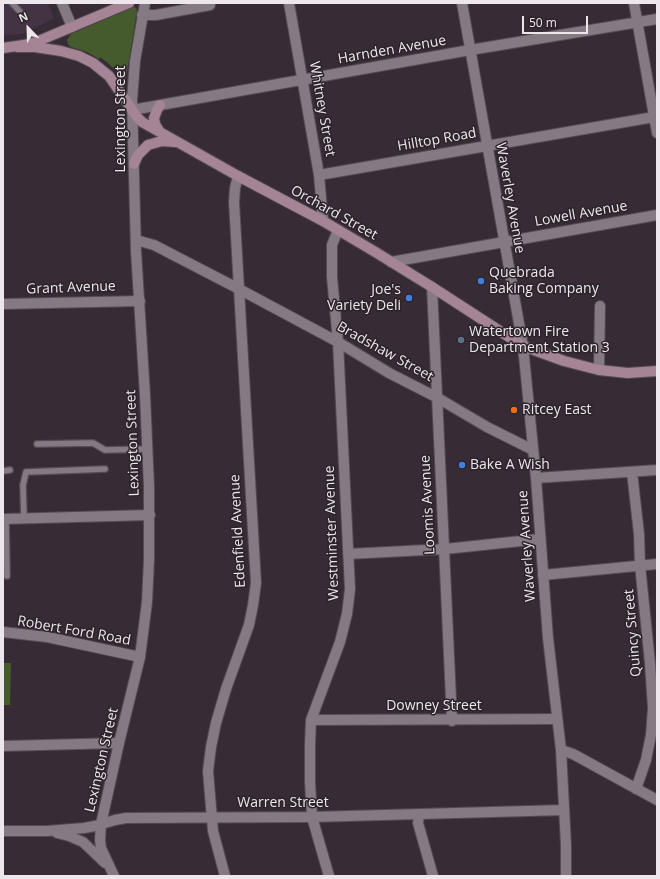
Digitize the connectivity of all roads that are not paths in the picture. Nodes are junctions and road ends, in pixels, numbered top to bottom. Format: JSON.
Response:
{"nodes":[{"id":1,"x":12,"y":3,"type":"edge"},
{"id":2,"x":62,"y":3,"type":"edge"},
{"id":3,"x":129,"y":3,"type":"edge"},
{"id":4,"x":145,"y":3,"type":"edge"},
{"id":5,"x":289,"y":3,"type":"edge"},
{"id":6,"x":462,"y":3,"type":"edge"},
{"id":7,"x":634,"y":3,"type":"edge"},
{"id":8,"x":210,"y":5,"type":"dead end"},
{"id":9,"x":22,"y":14,"type":"dead end"},
{"id":10,"x":142,"y":15,"type":"junction"},
{"id":11,"x":657,"y":19,"type":"edge"},
{"id":12,"x":638,"y":22,"type":"junction"},
{"id":13,"x":72,"y":27,"type":"junction"},
{"id":14,"x":17,"y":46,"type":"junction"},
{"id":15,"x":3,"y":48,"type":"edge"},
{"id":16,"x":470,"y":50,"type":"junction"},
{"id":17,"x":303,"y":80,"type":"junction"},
{"id":18,"x":160,"y":105,"type":"junction"},
{"id":19,"x":132,"y":110,"type":"junction"},
{"id":20,"x":654,"y":117,"type":"junction"},
{"id":21,"x":159,"y":131,"type":"junction"},
{"id":22,"x":657,"y":133,"type":"edge"},
{"id":23,"x":176,"y":142,"type":"junction"},
{"id":24,"x":486,"y":146,"type":"junction"},
{"id":25,"x":134,"y":164,"type":"junction"},
{"id":26,"x":319,"y":175,"type":"junction"},
{"id":27,"x":238,"y":176,"type":"junction"},
{"id":28,"x":657,"y":215,"type":"edge"},
{"id":29,"x":323,"y":221,"type":"junction"},
{"id":30,"x":338,"y":230,"type":"junction"},
{"id":31,"x":136,"y":240,"type":"junction"},
{"id":32,"x":504,"y":242,"type":"junction"},
{"id":33,"x":391,"y":262,"type":"junction"},
{"id":34,"x":432,"y":287,"type":"junction"},
{"id":35,"x":239,"y":289,"type":"junction"},
{"id":36,"x":140,"y":300,"type":"junction"},
{"id":37,"x":3,"y":304,"type":"edge"},
{"id":38,"x":600,"y":306,"type":"dead end"},
{"id":39,"x":338,"y":342,"type":"junction"},
{"id":40,"x":523,"y":346,"type":"junction"},
{"id":41,"x":599,"y":370,"type":"junction"},
{"id":42,"x":657,"y":371,"type":"edge"},
{"id":43,"x":436,"y":397,"type":"junction"},
{"id":44,"x":37,"y":444,"type":"dead end"},
{"id":45,"x":148,"y":449,"type":"junction"},
{"id":46,"x":533,"y":450,"type":"junction"},
{"id":47,"x":105,"y":469,"type":"dead end"},
{"id":48,"x":10,"y":470,"type":"dead end"},
{"id":49,"x":657,"y":470,"type":"edge"},
{"id":50,"x":3,"y":471,"type":"edge"},
{"id":51,"x":632,"y":472,"type":"junction"},
{"id":52,"x":536,"y":478,"type":"junction"},
{"id":53,"x":150,"y":515,"type":"junction"},
{"id":54,"x":24,"y":518,"type":"junction"},
{"id":55,"x":5,"y":519,"type":"edge"},
{"id":56,"x":540,"y":539,"type":"junction"},
{"id":57,"x":445,"y":548,"type":"junction"},
{"id":58,"x":348,"y":554,"type":"junction"},
{"id":59,"x":657,"y":564,"type":"edge"},
{"id":60,"x":640,"y":565,"type":"junction"},
{"id":61,"x":543,"y":574,"type":"junction"},
{"id":62,"x":8,"y":576,"type":"dead end"},
{"id":63,"x":3,"y":632,"type":"edge"},
{"id":64,"x":140,"y":657,"type":"junction"},
{"id":65,"x":654,"y":663,"type":"edge"},
{"id":66,"x":556,"y":719,"type":"junction"},
{"id":67,"x":311,"y":720,"type":"junction"},
{"id":68,"x":452,"y":721,"type":"junction"},
{"id":69,"x":119,"y":743,"type":"junction"},
{"id":70,"x":3,"y":746,"type":"edge"},
{"id":71,"x":561,"y":750,"type":"junction"},
{"id":72,"x":636,"y":789,"type":"junction"},
{"id":73,"x":657,"y":800,"type":"edge"},
{"id":74,"x":564,"y":810,"type":"junction"},
{"id":75,"x":419,"y":814,"type":"junction"},
{"id":76,"x":211,"y":817,"type":"junction"},
{"id":77,"x":312,"y":817,"type":"junction"},
{"id":78,"x":101,"y":824,"type":"junction"},
{"id":79,"x":3,"y":831,"type":"edge"},
{"id":80,"x":48,"y":831,"type":"junction"},
{"id":81,"x":108,"y":866,"type":"junction"},
{"id":82,"x":114,"y":876,"type":"edge"},
{"id":83,"x":225,"y":876,"type":"edge"},
{"id":84,"x":329,"y":876,"type":"edge"},
{"id":85,"x":433,"y":876,"type":"edge"},
{"id":86,"x":566,"y":876,"type":"edge"}],
"edges":[{"from":1,"to":9,"type":"lane"},
{"from":2,"to":13,"type":"street"},
{"from":3,"to":13,"type":"main road"},
{"from":4,"to":10,"type":"street","name":"Lexington Street"},
{"from":5,"to":17,"type":"street","name":"Whitney Street"},
{"from":6,"to":16,"type":"street","name":"Waverley Avenue"},
{"from":7,"to":12,"type":"street"},
{"from":8,"to":10,"type":"street"},
{"from":10,"to":19,"type":"street","name":"Lexington Street"},
{"from":11,"to":12,"type":"street","name":"Harnden Avenue"},
{"from":12,"to":16,"type":"street","name":"Harnden Avenue"},
{"from":12,"to":20,"type":"street"},
{"from":13,"to":14,"type":"main road"},
{"from":14,"to":15,"type":"main road"},
{"from":14,"to":19,"type":"main road","name":"Orchard Street"},
{"from":16,"to":17,"type":"street","name":"Harnden Avenue"},
{"from":16,"to":24,"type":"street","name":"Waverley Avenue"},
{"from":17,"to":18,"type":"street","name":"Harnden Avenue"},
{"from":17,"to":26,"type":"street","name":"Whitney Street"},
{"from":18,"to":19,"type":"street","name":"Harnden Avenue"},
{"from":18,"to":21,"type":"main road"},
{"from":19,"to":21,"type":"main road","name":"Orchard Street"},
{"from":19,"to":25,"type":"street","name":"Lexington Street"},
{"from":20,"to":22,"type":"street"},
{"from":20,"to":24,"type":"street","name":"Hilltop Road"},
{"from":21,"to":23,"type":"main road","name":"Orchard Street"},
{"from":23,"to":25,"type":"main road"},
{"from":23,"to":27,"type":"main road","name":"Orchard Street"},
{"from":24,"to":26,"type":"street","name":"Hilltop Road"},
{"from":24,"to":32,"type":"street","name":"Waverley Avenue"},
{"from":25,"to":31,"type":"street","name":"Lexington Street"},
{"from":26,"to":29,"type":"street","name":"Whitney Street"},
{"from":27,"to":29,"type":"main road","name":"Orchard Street"},
{"from":27,"to":35,"type":"street","name":"Edenfield Avenue"},
{"from":28,"to":32,"type":"street","name":"Lowell Avenue"},
{"from":29,"to":30,"type":"main road","name":"Orchard Street"},
{"from":30,"to":33,"type":"main road","name":"Orchard Street"},
{"from":30,"to":39,"type":"street","name":"Westminster Avenue"},
{"from":31,"to":35,"type":"street","name":"Bradshaw Street"},
{"from":31,"to":36,"type":"street","name":"Lexington Street"},
{"from":32,"to":33,"type":"street","name":"Lowell Avenue"},
{"from":32,"to":40,"type":"street","name":"Waverley Avenue"},
{"from":33,"to":34,"type":"main road","name":"Orchard Street"},
{"from":34,"to":40,"type":"main road","name":"Orchard Street"},
{"from":34,"to":43,"type":"street","name":"Loomis Avenue"},
{"from":35,"to":39,"type":"street","name":"Bradshaw Street"},
{"from":35,"to":76,"type":"street","name":"Edenfield Avenue"},
{"from":36,"to":37,"type":"street","name":"Grant Avenue"},
{"from":36,"to":45,"type":"street","name":"Lexington Street"},
{"from":38,"to":41,"type":"street"},
{"from":39,"to":43,"type":"street","name":"Bradshaw Street"},
{"from":39,"to":58,"type":"street","name":"Westminster Avenue"},
{"from":40,"to":41,"type":"main road","name":"Orchard Street"},
{"from":40,"to":46,"type":"street","name":"Waverley Avenue"},
{"from":41,"to":42,"type":"main road","name":"Orchard Street"},
{"from":43,"to":46,"type":"street","name":"Bradshaw Street"},
{"from":43,"to":57,"type":"street","name":"Loomis Avenue"},
{"from":44,"to":45,"type":"lane"},
{"from":45,"to":53,"type":"street","name":"Lexington Street"},
{"from":46,"to":52,"type":"street","name":"Waverley Avenue"},
{"from":47,"to":54,"type":"lane"},
{"from":48,"to":50,"type":"lane"},
{"from":49,"to":51,"type":"street"},
{"from":51,"to":52,"type":"street"},
{"from":51,"to":60,"type":"street","name":"Quincy Street"},
{"from":52,"to":56,"type":"street","name":"Waverley Avenue"},
{"from":53,"to":54,"type":"street"},
{"from":53,"to":64,"type":"street","name":"Lexington Street"},
{"from":54,"to":55,"type":"street"},
{"from":55,"to":62,"type":"lane"},
{"from":56,"to":57,"type":"street"},
{"from":56,"to":61,"type":"street","name":"Waverley Avenue"},
{"from":57,"to":58,"type":"street"},
{"from":57,"to":68,"type":"street","name":"Loomis Avenue"},
{"from":58,"to":67,"type":"street","name":"Westminster Avenue"},
{"from":59,"to":60,"type":"street"},
{"from":60,"to":61,"type":"street"},
{"from":60,"to":65,"type":"street","name":"Quincy Street"},
{"from":61,"to":66,"type":"street","name":"Waverley Avenue"},
{"from":63,"to":64,"type":"street","name":"Robert Ford Road"},
{"from":64,"to":69,"type":"street","name":"Lexington Street"},
{"from":65,"to":72,"type":"street","name":"Quincy Street"},
{"from":66,"to":68,"type":"street","name":"Downey Street"},
{"from":66,"to":71,"type":"street","name":"Waverley Avenue"},
{"from":67,"to":68,"type":"street","name":"Downey Street"},
{"from":67,"to":77,"type":"street","name":"Westminster Avenue"},
{"from":69,"to":70,"type":"street"},
{"from":69,"to":78,"type":"street","name":"Lexington Street"},
{"from":71,"to":72,"type":"street"},
{"from":71,"to":74,"type":"street","name":"Waverley Avenue"},
{"from":72,"to":73,"type":"street"},
{"from":74,"to":75,"type":"street","name":"Warren Street"},
{"from":74,"to":86,"type":"street","name":"Waverley Avenue"},
{"from":75,"to":77,"type":"street","name":"Warren Street"},
{"from":75,"to":85,"type":"street"},
{"from":76,"to":77,"type":"street","name":"Warren Street"},
{"from":76,"to":78,"type":"street","name":"Warren Street"},
{"from":76,"to":83,"type":"street","name":"Edenfield Avenue"},
{"from":77,"to":84,"type":"street","name":"Westminster Avenue"},
{"from":78,"to":80,"type":"street","name":"Warren Street"},
{"from":78,"to":81,"type":"street","name":"Lexington Street"},
{"from":79,"to":80,"type":"street","name":"Warren Street"},
{"from":80,"to":81,"type":"street"},
{"from":81,"to":82,"type":"street","name":"Lexington Street"}]}
